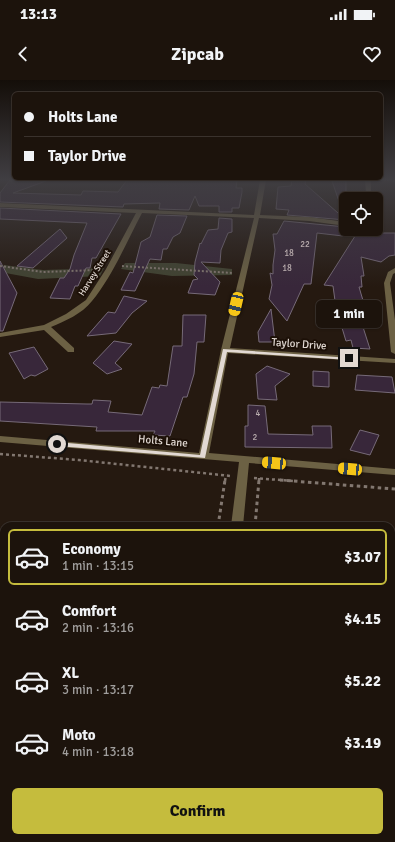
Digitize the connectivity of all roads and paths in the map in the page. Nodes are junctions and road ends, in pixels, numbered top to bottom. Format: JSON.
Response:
{"nodes":[{"id":1,"x":138,"y":216,"type":"edge"},
{"id":2,"x":247,"y":216,"type":"edge"},
{"id":3,"x":257,"y":216,"type":"junction"},
{"id":4,"x":339,"y":223,"type":"edge"},
{"id":5,"x":0,"y":266,"type":"edge"},
{"id":6,"x":110,"y":268,"type":"junction"},
{"id":7,"x":395,"y":270,"type":"edge"},
{"id":8,"x":243,"y":274,"type":"junction"},
{"id":9,"x":46,"y":327,"type":"junction"},
{"id":10,"x":0,"y":335,"type":"edge"},
{"id":11,"x":71,"y":350,"type":"dead end"},
{"id":12,"x":225,"y":350,"type":"junction"},
{"id":13,"x":395,"y":352,"type":"edge"},
{"id":14,"x":395,"y":362,"type":"edge"},
{"id":15,"x":0,"y":439,"type":"edge"},
{"id":16,"x":0,"y":454,"type":"edge"},
{"id":17,"x":203,"y":457,"type":"junction"},
{"id":18,"x":244,"y":460,"type":"junction"},
{"id":19,"x":395,"y":472,"type":"edge"},
{"id":20,"x":226,"y":475,"type":"junction"},
{"id":21,"x":242,"y":476,"type":"junction"},
{"id":22,"x":259,"y":478,"type":"junction"},
{"id":23,"x":395,"y":489,"type":"edge"},
{"id":24,"x":219,"y":522,"type":"edge"},
{"id":25,"x":237,"y":522,"type":"edge"},
{"id":26,"x":255,"y":522,"type":"edge"}],
"edges":[{"from":1,"to":6,"type":"street","name":"Harvey Street"},
{"from":2,"to":3,"type":"street"},
{"from":3,"to":4,"type":"street"},
{"from":3,"to":8,"type":"street"},
{"from":5,"to":6,"type":"path"},
{"from":6,"to":8,"type":"path"},
{"from":6,"to":9,"type":"street","name":"Harvey Street"},
{"from":7,"to":13,"type":"street"},
{"from":8,"to":12,"type":"street"},
{"from":9,"to":10,"type":"street","name":"Harvey Street"},
{"from":9,"to":11,"type":"street"},
{"from":12,"to":14,"type":"street","name":"Taylor Drive"},
{"from":12,"to":17,"type":"street"},
{"from":15,"to":17,"type":"street","name":"Holts Lane"},
{"from":16,"to":20,"type":"path"},
{"from":17,"to":18,"type":"street","name":"Holts Lane"},
{"from":18,"to":19,"type":"street","name":"Holts Lane"},
{"from":18,"to":21,"type":"street"},
{"from":20,"to":21,"type":"path"},
{"from":20,"to":24,"type":"path"},
{"from":21,"to":22,"type":"path"},
{"from":21,"to":25,"type":"street"},
{"from":22,"to":23,"type":"path"},
{"from":22,"to":26,"type":"path"}]}
